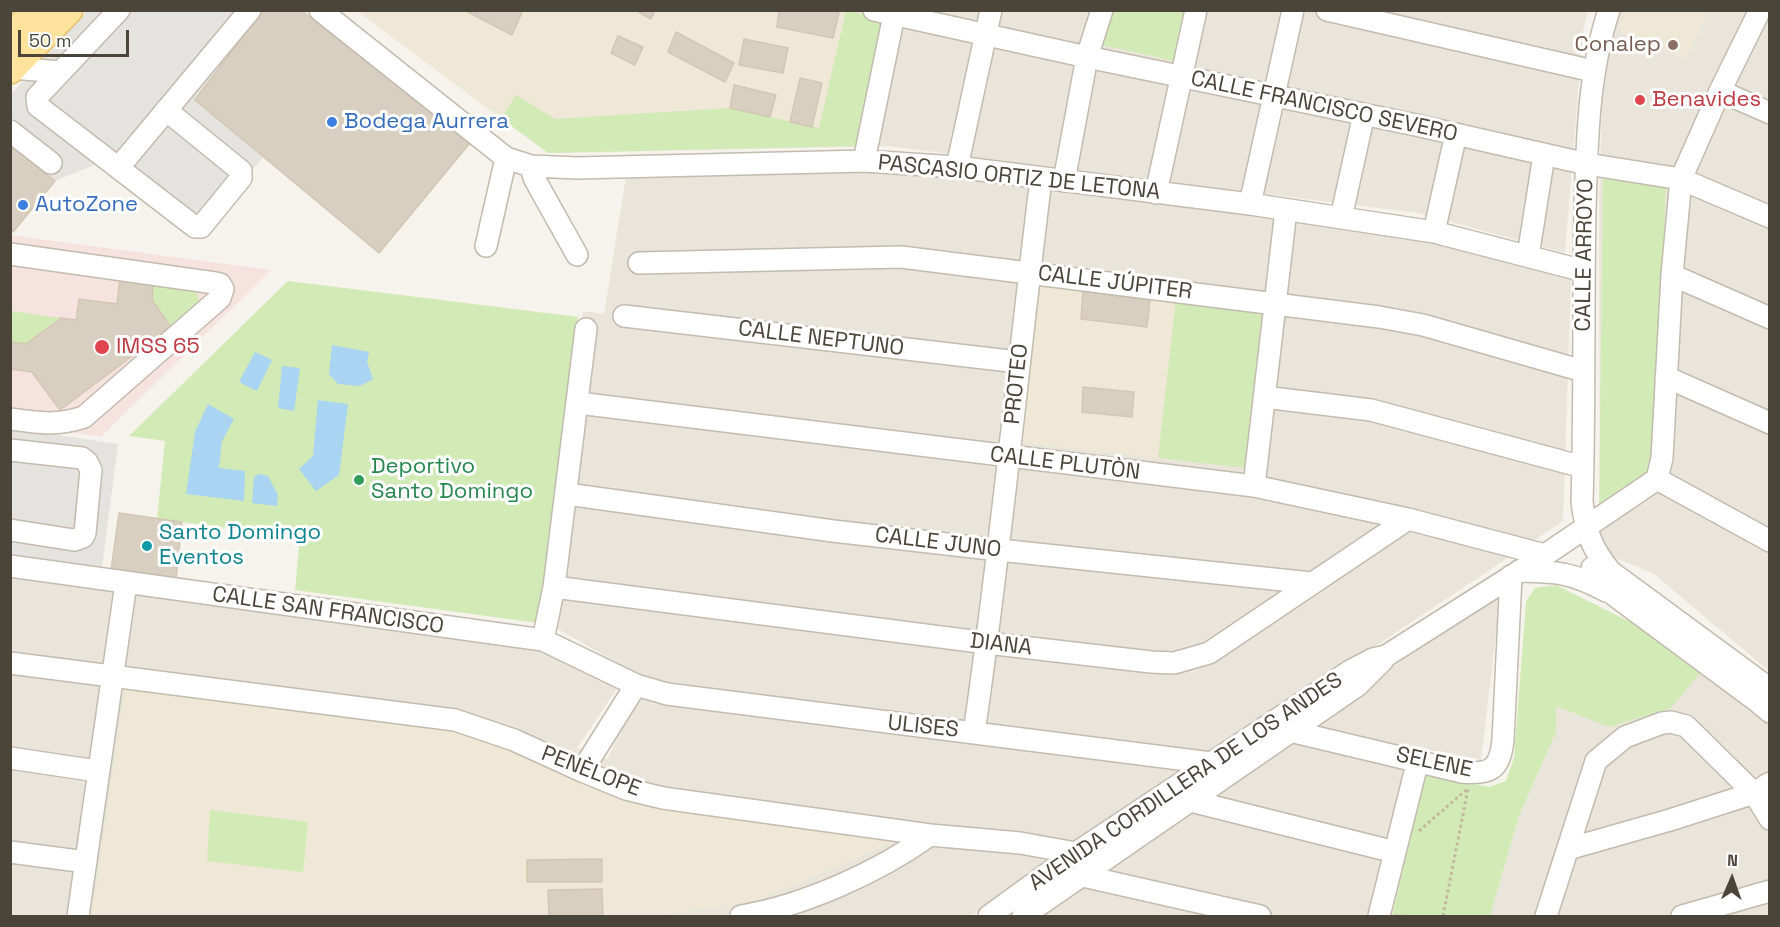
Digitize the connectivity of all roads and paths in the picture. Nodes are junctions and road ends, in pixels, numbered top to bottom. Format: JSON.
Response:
{"nodes":[{"id":1,"x":38,"y":10,"type":"edge"},
{"id":2,"x":69,"y":10,"type":"edge"},
{"id":3,"x":119,"y":10,"type":"edge"},
{"id":4,"x":250,"y":10,"type":"edge"},
{"id":5,"x":320,"y":10,"type":"edge"},
{"id":6,"x":991,"y":10,"type":"edge"},
{"id":7,"x":1102,"y":10,"type":"edge"},
{"id":8,"x":1196,"y":10,"type":"edge"},
{"id":9,"x":1293,"y":10,"type":"edge"},
{"id":10,"x":1327,"y":10,"type":"edge"},
{"id":11,"x":1609,"y":10,"type":"edge"},
{"id":12,"x":1760,"y":10,"type":"edge"},
{"id":13,"x":884,"y":13,"type":"edge"},
{"id":14,"x":986,"y":34,"type":"junction"},
{"id":15,"x":10,"y":36,"type":"edge"},
{"id":16,"x":1087,"y":57,"type":"junction"},
{"id":17,"x":11,"y":69,"type":"edge"},
{"id":18,"x":1593,"y":71,"type":"junction"},
{"id":19,"x":60,"y":72,"type":"junction"},
{"id":20,"x":1181,"y":76,"type":"junction"},
{"id":21,"x":1720,"y":91,"type":"junction"},
{"id":22,"x":1273,"y":95,"type":"junction"},
{"id":23,"x":166,"y":110,"type":"junction"},
{"id":24,"x":1770,"y":113,"type":"edge"},
{"id":25,"x":1364,"y":114,"type":"junction"},
{"id":26,"x":10,"y":131,"type":"edge"},
{"id":27,"x":1456,"y":134,"type":"junction"},
{"id":28,"x":1544,"y":155,"type":"junction"},
{"id":29,"x":506,"y":158,"type":"junction"},
{"id":30,"x":864,"y":161,"type":"junction"},
{"id":31,"x":51,"y":163,"type":"dead end"},
{"id":32,"x":1587,"y":164,"type":"junction"},
{"id":33,"x":531,"y":166,"type":"junction"},
{"id":34,"x":118,"y":167,"type":"junction"},
{"id":35,"x":957,"y":167,"type":"junction"},
{"id":36,"x":1041,"y":179,"type":"junction"},
{"id":37,"x":1681,"y":179,"type":"junction"},
{"id":38,"x":1064,"y":182,"type":"junction"},
{"id":39,"x":1156,"y":193,"type":"junction"},
{"id":40,"x":1250,"y":204,"type":"junction"},
{"id":41,"x":1286,"y":210,"type":"junction"},
{"id":42,"x":1770,"y":217,"type":"edge"},
{"id":43,"x":1341,"y":218,"type":"junction"},
{"id":44,"x":1434,"y":232,"type":"junction"},
{"id":45,"x":486,"y":246,"type":"dead end"},
{"id":46,"x":10,"y":254,"type":"edge"},
{"id":47,"x":577,"y":255,"type":"dead end"},
{"id":48,"x":1528,"y":256,"type":"junction"},
{"id":49,"x":639,"y":263,"type":"dead end"},
{"id":50,"x":1584,"y":271,"type":"junction"},
{"id":51,"x":1029,"y":272,"type":"junction"},
{"id":52,"x":1672,"y":275,"type":"junction"},
{"id":53,"x":1274,"y":304,"type":"junction"},
{"id":54,"x":624,"y":316,"type":"dead end"},
{"id":55,"x":1770,"y":318,"type":"edge"},
{"id":56,"x":586,"y":329,"type":"dead end"},
{"id":57,"x":1018,"y":362,"type":"junction"},
{"id":58,"x":1583,"y":371,"type":"junction"},
{"id":59,"x":1666,"y":377,"type":"junction"},
{"id":60,"x":1264,"y":397,"type":"junction"},
{"id":61,"x":579,"y":403,"type":"junction"},
{"id":62,"x":10,"y":419,"type":"edge"},
{"id":63,"x":1770,"y":423,"type":"edge"},
{"id":64,"x":10,"y":450,"type":"edge"},
{"id":65,"x":1009,"y":457,"type":"junction"},
{"id":66,"x":1583,"y":467,"type":"junction"},
{"id":67,"x":1657,"y":479,"type":"junction"},
{"id":68,"x":1254,"y":486,"type":"junction"},
{"id":69,"x":567,"y":494,"type":"junction"},
{"id":70,"x":1582,"y":497,"type":"junction"},
{"id":71,"x":1408,"y":519,"type":"junction"},
{"id":72,"x":10,"y":530,"type":"edge"},
{"id":73,"x":1581,"y":539,"type":"junction"},
{"id":74,"x":1770,"y":542,"type":"edge"},
{"id":75,"x":999,"y":550,"type":"junction"},
{"id":76,"x":1548,"y":553,"type":"junction"},
{"id":77,"x":10,"y":566,"type":"edge"},
{"id":78,"x":1514,"y":574,"type":"junction"},
{"id":79,"x":126,"y":583,"type":"junction"},
{"id":80,"x":1311,"y":583,"type":"junction"},
{"id":81,"x":554,"y":587,"type":"junction"},
{"id":82,"x":1614,"y":595,"type":"junction"},
{"id":83,"x":543,"y":640,"type":"junction"},
{"id":84,"x":987,"y":643,"type":"junction"},
{"id":85,"x":1386,"y":656,"type":"junction"},
{"id":86,"x":10,"y":663,"type":"edge"},
{"id":87,"x":111,"y":678,"type":"junction"},
{"id":88,"x":636,"y":685,"type":"junction"},
{"id":89,"x":1770,"y":689,"type":"edge"},
{"id":90,"x":1770,"y":712,"type":"edge"},
{"id":91,"x":1290,"y":731,"type":"junction"},
{"id":92,"x":974,"y":733,"type":"junction"},
{"id":93,"x":10,"y":758,"type":"edge"},
{"id":94,"x":1418,"y":760,"type":"junction"},
{"id":95,"x":1211,"y":763,"type":"junction"},
{"id":96,"x":98,"y":771,"type":"junction"},
{"id":97,"x":582,"y":771,"type":"junction"},
{"id":98,"x":1469,"y":781,"type":"junction"},
{"id":99,"x":1191,"y":801,"type":"junction"},
{"id":100,"x":1765,"y":802,"type":"edge"},
{"id":101,"x":930,"y":835,"type":"junction"},
{"id":102,"x":1568,"y":849,"type":"junction"},
{"id":103,"x":10,"y":852,"type":"edge"},
{"id":104,"x":1395,"y":852,"type":"junction"},
{"id":105,"x":1076,"y":853,"type":"junction"},
{"id":106,"x":86,"y":862,"type":"junction"},
{"id":107,"x":1083,"y":876,"type":"junction"},
{"id":108,"x":1770,"y":891,"type":"edge"},
{"id":109,"x":78,"y":916,"type":"edge"},
{"id":110,"x":741,"y":916,"type":"edge"},
{"id":111,"x":989,"y":916,"type":"edge"},
{"id":112,"x":1023,"y":916,"type":"edge"},
{"id":113,"x":1260,"y":916,"type":"edge"},
{"id":114,"x":1379,"y":916,"type":"edge"},
{"id":115,"x":1443,"y":916,"type":"edge"},
{"id":116,"x":1546,"y":916,"type":"edge"},
{"id":117,"x":1682,"y":916,"type":"edge"}],
"edges":[{"from":1,"to":15,"type":"main road"},
{"from":2,"to":17,"type":"main road"},
{"from":3,"to":19,"type":"street"},
{"from":4,"to":23,"type":"street"},
{"from":5,"to":29,"type":"street","name":"PASCASIO ORTIZ DE LETONA"},
{"from":6,"to":14,"type":"street"},
{"from":7,"to":16,"type":"street"},
{"from":8,"to":20,"type":"street"},
{"from":9,"to":22,"type":"street"},
{"from":10,"to":18,"type":"street"},
{"from":11,"to":18,"type":"street","name":"CALLE ARROYO"},
{"from":12,"to":21,"type":"street"},
{"from":13,"to":14,"type":"street","name":"CALLE FRANCISCO SEVERO"},
{"from":13,"to":30,"type":"street"},
{"from":14,"to":16,"type":"street","name":"CALLE FRANCISCO SEVERO"},
{"from":14,"to":35,"type":"street"},
{"from":16,"to":20,"type":"street","name":"CALLE FRANCISCO SEVERO"},
{"from":16,"to":38,"type":"street"},
{"from":17,"to":19,"type":"street"},
{"from":18,"to":32,"type":"street","name":"CALLE ARROYO"},
{"from":19,"to":34,"type":"street"},
{"from":20,"to":22,"type":"street","name":"CALLE FRANCISCO SEVERO"},
{"from":20,"to":39,"type":"street"},
{"from":21,"to":24,"type":"street"},
{"from":21,"to":37,"type":"street"},
{"from":22,"to":25,"type":"street","name":"CALLE FRANCISCO SEVERO"},
{"from":22,"to":40,"type":"street"},
{"from":23,"to":34,"type":"street"},
{"from":23,"to":34,"type":"street"},
{"from":25,"to":27,"type":"street","name":"CALLE FRANCISCO SEVERO"},
{"from":25,"to":43,"type":"street"},
{"from":26,"to":31,"type":"street"},
{"from":27,"to":28,"type":"street","name":"CALLE FRANCISCO SEVERO"},
{"from":27,"to":44,"type":"street"},
{"from":28,"to":32,"type":"street","name":"CALLE FRANCISCO SEVERO"},
{"from":28,"to":48,"type":"street"},
{"from":29,"to":33,"type":"street","name":"PASCASIO ORTIZ DE LETONA"},
{"from":29,"to":45,"type":"street"},
{"from":30,"to":33,"type":"street","name":"PASCASIO ORTIZ DE LETONA"},
{"from":30,"to":35,"type":"street","name":"PASCASIO ORTIZ DE LETONA"},
{"from":32,"to":37,"type":"street","name":"CALLE FRANCISCO SEVERO"},
{"from":32,"to":50,"type":"street","name":"CALLE ARROYO"},
{"from":33,"to":47,"type":"street"},
{"from":35,"to":36,"type":"street","name":"PASCASIO ORTIZ DE LETONA"},
{"from":36,"to":38,"type":"street","name":"PASCASIO ORTIZ DE LETONA"},
{"from":36,"to":51,"type":"street","name":"PROTEO"},
{"from":37,"to":42,"type":"street","name":"CALLE FRANCISCO SEVERO"},
{"from":37,"to":52,"type":"street"},
{"from":38,"to":39,"type":"street","name":"PASCASIO ORTIZ DE LETONA"},
{"from":39,"to":40,"type":"street","name":"PASCASIO ORTIZ DE LETONA"},
{"from":40,"to":41,"type":"street","name":"PASCASIO ORTIZ DE LETONA"},
{"from":41,"to":43,"type":"street","name":"PASCASIO ORTIZ DE LETONA"},
{"from":41,"to":53,"type":"street"},
{"from":43,"to":44,"type":"street","name":"PASCASIO ORTIZ DE LETONA"},
{"from":44,"to":48,"type":"street","name":"PASCASIO ORTIZ DE LETONA"},
{"from":46,"to":62,"type":"street"},
{"from":48,"to":50,"type":"street","name":"PASCASIO ORTIZ DE LETONA"},
{"from":49,"to":51,"type":"street","name":"CALLE JÚPITER"},
{"from":50,"to":58,"type":"street","name":"CALLE ARROYO"},
{"from":51,"to":53,"type":"street","name":"CALLE JÚPITER"},
{"from":51,"to":57,"type":"street","name":"PROTEO"},
{"from":52,"to":55,"type":"street"},
{"from":52,"to":59,"type":"street"},
{"from":53,"to":58,"type":"street","name":"CALLE JÚPITER"},
{"from":53,"to":60,"type":"street"},
{"from":54,"to":57,"type":"street","name":"CALLE NEPTUNO"},
{"from":56,"to":61,"type":"street"},
{"from":57,"to":65,"type":"street","name":"PROTEO"},
{"from":58,"to":66,"type":"street","name":"CALLE ARROYO"},
{"from":59,"to":63,"type":"street"},
{"from":59,"to":67,"type":"street"},
{"from":60,"to":66,"type":"street"},
{"from":60,"to":68,"type":"street"},
{"from":61,"to":65,"type":"street","name":"CALLE PLUTÒN"},
{"from":61,"to":69,"type":"street"},
{"from":64,"to":72,"type":"street"},
{"from":65,"to":68,"type":"street","name":"CALLE PLUTÒN"},
{"from":65,"to":75,"type":"street","name":"PROTEO"},
{"from":66,"to":70,"type":"street","name":"CALLE ARROYO"},
{"from":67,"to":73,"type":"street","name":"AVENIDA CORDILLERA DE LOS ANDES"},
{"from":67,"to":74,"type":"street"},
{"from":68,"to":71,"type":"street","name":"CALLE PLUTÒN"},
{"from":69,"to":75,"type":"street","name":"CALLE JUNO"},
{"from":69,"to":81,"type":"street"},
{"from":70,"to":73,"type":"street","name":"CALLE ARROYO"},
{"from":70,"to":76,"type":"street"},
{"from":71,"to":76,"type":"street","name":"CALLE PLUTÒN"},
{"from":71,"to":80,"type":"street","name":"DIANA"},
{"from":73,"to":76,"type":"street","name":"AVENIDA CORDILLERA DE LOS ANDES"},
{"from":73,"to":82,"type":"street"},
{"from":73,"to":89,"type":"street"},
{"from":75,"to":80,"type":"street","name":"CALLE JUNO"},
{"from":75,"to":84,"type":"street","name":"PROTEO"},
{"from":76,"to":78,"type":"street","name":"AVENIDA CORDILLERA DE LOS ANDES"},
{"from":77,"to":79,"type":"street","name":"CALLE SAN FRANCISCO"},
{"from":78,"to":82,"type":"street"},
{"from":78,"to":85,"type":"street","name":"AVENIDA CORDILLERA DE LOS ANDES"},
{"from":78,"to":98,"type":"street","name":"SELENE"},
{"from":79,"to":83,"type":"street","name":"CALLE SAN FRANCISCO"},
{"from":79,"to":87,"type":"street"},
{"from":80,"to":84,"type":"street","name":"DIANA"},
{"from":81,"to":83,"type":"street"},
{"from":81,"to":84,"type":"street","name":"DIANA"},
{"from":82,"to":90,"type":"street"},
{"from":83,"to":88,"type":"street","name":"CALLE SAN FRANCISCO"},
{"from":84,"to":92,"type":"street","name":"PROTEO"},
{"from":85,"to":91,"type":"street","name":"AVENIDA CORDILLERA DE LOS ANDES"},
{"from":85,"to":95,"type":"street","name":"AVENIDA CORDILLERA DE LOS ANDES"},
{"from":86,"to":87,"type":"street","name":"PENÈLOPE"},
{"from":87,"to":96,"type":"street"},
{"from":87,"to":97,"type":"street","name":"PENÈLOPE"},
{"from":88,"to":92,"type":"street","name":"ULISES"},
{"from":88,"to":97,"type":"street"},
{"from":91,"to":94,"type":"street","name":"SELENE"},
{"from":91,"to":99,"type":"street","name":"AVENIDA CORDILLERA DE LOS ANDES"},
{"from":92,"to":95,"type":"street","name":"ULISES"},
{"from":93,"to":96,"type":"street"},
{"from":94,"to":98,"type":"street","name":"SELENE"},
{"from":94,"to":104,"type":"street"},
{"from":95,"to":105,"type":"street","name":"AVENIDA CORDILLERA DE LOS ANDES"},
{"from":96,"to":106,"type":"street"},
{"from":97,"to":101,"type":"street","name":"PENÈLOPE"},
{"from":98,"to":104,"type":"path"},
{"from":98,"to":115,"type":"path"},
{"from":99,"to":104,"type":"street"},
{"from":99,"to":107,"type":"street","name":"AVENIDA CORDILLERA DE LOS ANDES"},
{"from":100,"to":102,"type":"street"},
{"from":100,"to":102,"type":"street"},
{"from":101,"to":105,"type":"street","name":"PENÈLOPE"},
{"from":101,"to":110,"type":"street"},
{"from":102,"to":116,"type":"street"},
{"from":103,"to":106,"type":"street"},
{"from":104,"to":114,"type":"street"},
{"from":105,"to":111,"type":"street","name":"AVENIDA CORDILLERA DE LOS ANDES"},
{"from":106,"to":109,"type":"street"},
{"from":107,"to":112,"type":"street","name":"AVENIDA CORDILLERA DE LOS ANDES"},
{"from":107,"to":113,"type":"street"},
{"from":108,"to":117,"type":"street"}]}
